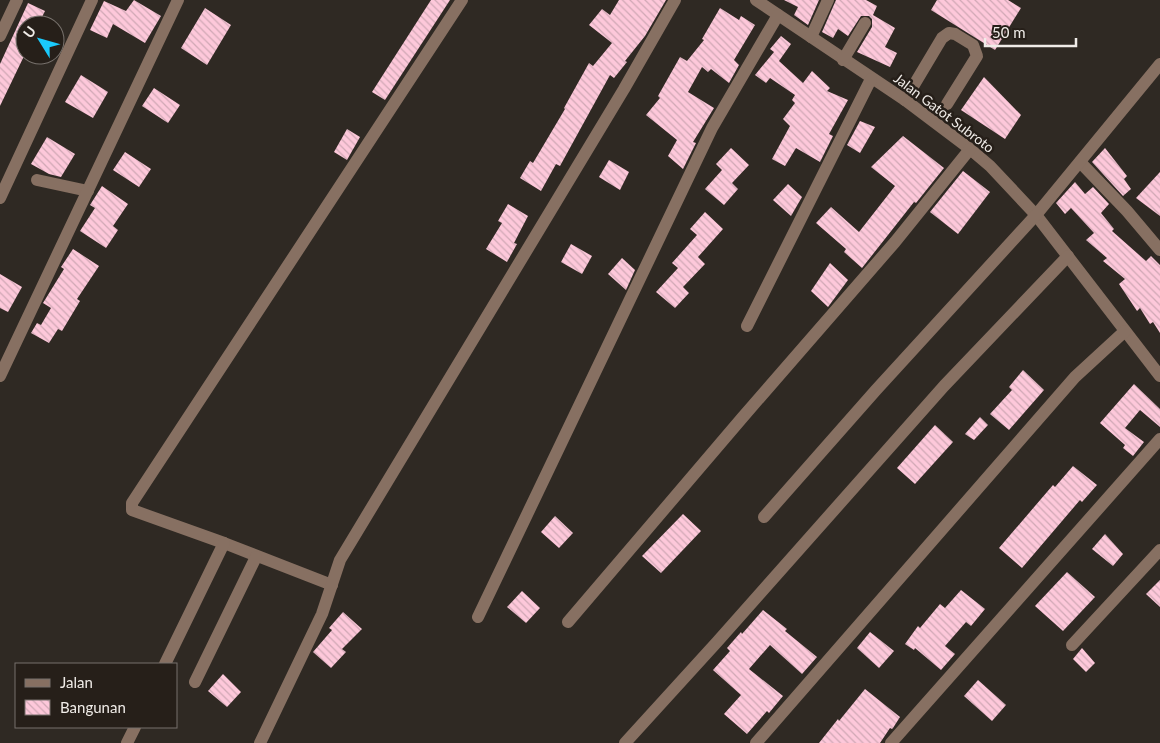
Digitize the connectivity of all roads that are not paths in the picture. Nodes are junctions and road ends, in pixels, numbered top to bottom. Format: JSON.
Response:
{"nodes":[{"id":1,"x":17,"y":0,"type":"edge"},
{"id":2,"x":92,"y":0,"type":"edge"},
{"id":3,"x":178,"y":0,"type":"edge"},
{"id":4,"x":462,"y":0,"type":"edge"},
{"id":5,"x":676,"y":0,"type":"edge"},
{"id":6,"x":828,"y":0,"type":"edge"},
{"id":7,"x":758,"y":1,"type":"edge"},
{"id":8,"x":778,"y":14,"type":"junction"},
{"id":9,"x":865,"y":23,"type":"dead end"},
{"id":10,"x":0,"y":36,"type":"edge"},
{"id":11,"x":811,"y":37,"type":"junction"},
{"id":12,"x":843,"y":60,"type":"junction"},
{"id":13,"x":1160,"y":64,"type":"edge"},
{"id":14,"x":871,"y":79,"type":"junction"},
{"id":15,"x":905,"y":100,"type":"junction"},
{"id":16,"x":947,"y":104,"type":"dead end"},
{"id":17,"x":970,"y":149,"type":"junction"},
{"id":18,"x":1080,"y":162,"type":"junction"},
{"id":19,"x":37,"y":180,"type":"dead end"},
{"id":20,"x":88,"y":191,"type":"junction"},
{"id":21,"x":0,"y":198,"type":"edge"},
{"id":22,"x":1036,"y":215,"type":"junction"},
{"id":23,"x":1160,"y":250,"type":"edge"},
{"id":24,"x":1068,"y":256,"type":"junction"},
{"id":25,"x":747,"y":326,"type":"dead end"},
{"id":26,"x":1125,"y":331,"type":"junction"},
{"id":27,"x":0,"y":376,"type":"edge"},
{"id":28,"x":1160,"y":376,"type":"edge"},
{"id":29,"x":1160,"y":439,"type":"edge"},
{"id":30,"x":764,"y":517,"type":"dead end"},
{"id":31,"x":224,"y":543,"type":"junction"},
{"id":32,"x":1160,"y":550,"type":"edge"},
{"id":33,"x":256,"y":557,"type":"junction"},
{"id":34,"x":332,"y":585,"type":"junction"},
{"id":35,"x":478,"y":618,"type":"dead end"},
{"id":36,"x":568,"y":622,"type":"dead end"},
{"id":37,"x":1072,"y":645,"type":"dead end"},
{"id":38,"x":165,"y":663,"type":"edge"},
{"id":39,"x":195,"y":682,"type":"dead end"},
{"id":40,"x":134,"y":728,"type":"edge"},
{"id":41,"x":127,"y":743,"type":"edge"},
{"id":42,"x":260,"y":743,"type":"edge"},
{"id":43,"x":625,"y":743,"type":"edge"},
{"id":44,"x":756,"y":743,"type":"edge"},
{"id":45,"x":890,"y":743,"type":"edge"}],
"edges":[{"from":1,"to":10,"type":"street"},
{"from":2,"to":21,"type":"street"},
{"from":3,"to":20,"type":"street"},
{"from":4,"to":31,"type":"street"},
{"from":5,"to":34,"type":"street"},
{"from":6,"to":11,"type":"street"},
{"from":7,"to":8,"type":"street","name":"Jalan Gatot Subroto"},
{"from":8,"to":11,"type":"street","name":"Jalan Gatot Subroto"},
{"from":8,"to":35,"type":"street"},
{"from":9,"to":12,"type":"street"},
{"from":11,"to":12,"type":"street","name":"Jalan Gatot Subroto"},
{"from":12,"to":14,"type":"street","name":"Jalan Gatot Subroto"},
{"from":13,"to":18,"type":"street"},
{"from":14,"to":15,"type":"street","name":"Jalan Gatot Subroto"},
{"from":14,"to":25,"type":"street"},
{"from":15,"to":16,"type":"street"},
{"from":15,"to":17,"type":"street","name":"Jalan Gatot Subroto"},
{"from":17,"to":22,"type":"street","name":"Jalan Gatot Subroto"},
{"from":17,"to":36,"type":"street"},
{"from":18,"to":22,"type":"street"},
{"from":18,"to":23,"type":"street"},
{"from":19,"to":20,"type":"street"},
{"from":20,"to":27,"type":"street"},
{"from":22,"to":24,"type":"street","name":"Jalan Gatot Subroto"},
{"from":22,"to":30,"type":"street"},
{"from":24,"to":26,"type":"street","name":"Jalan Gatot Subroto"},
{"from":24,"to":43,"type":"street"},
{"from":26,"to":28,"type":"street","name":"Jalan Gatot Subroto"},
{"from":26,"to":44,"type":"street"},
{"from":29,"to":45,"type":"street"},
{"from":31,"to":33,"type":"street"},
{"from":31,"to":38,"type":"street"},
{"from":32,"to":37,"type":"street"},
{"from":33,"to":34,"type":"street"},
{"from":33,"to":39,"type":"street"},
{"from":34,"to":42,"type":"street"},
{"from":40,"to":41,"type":"street"}]}
